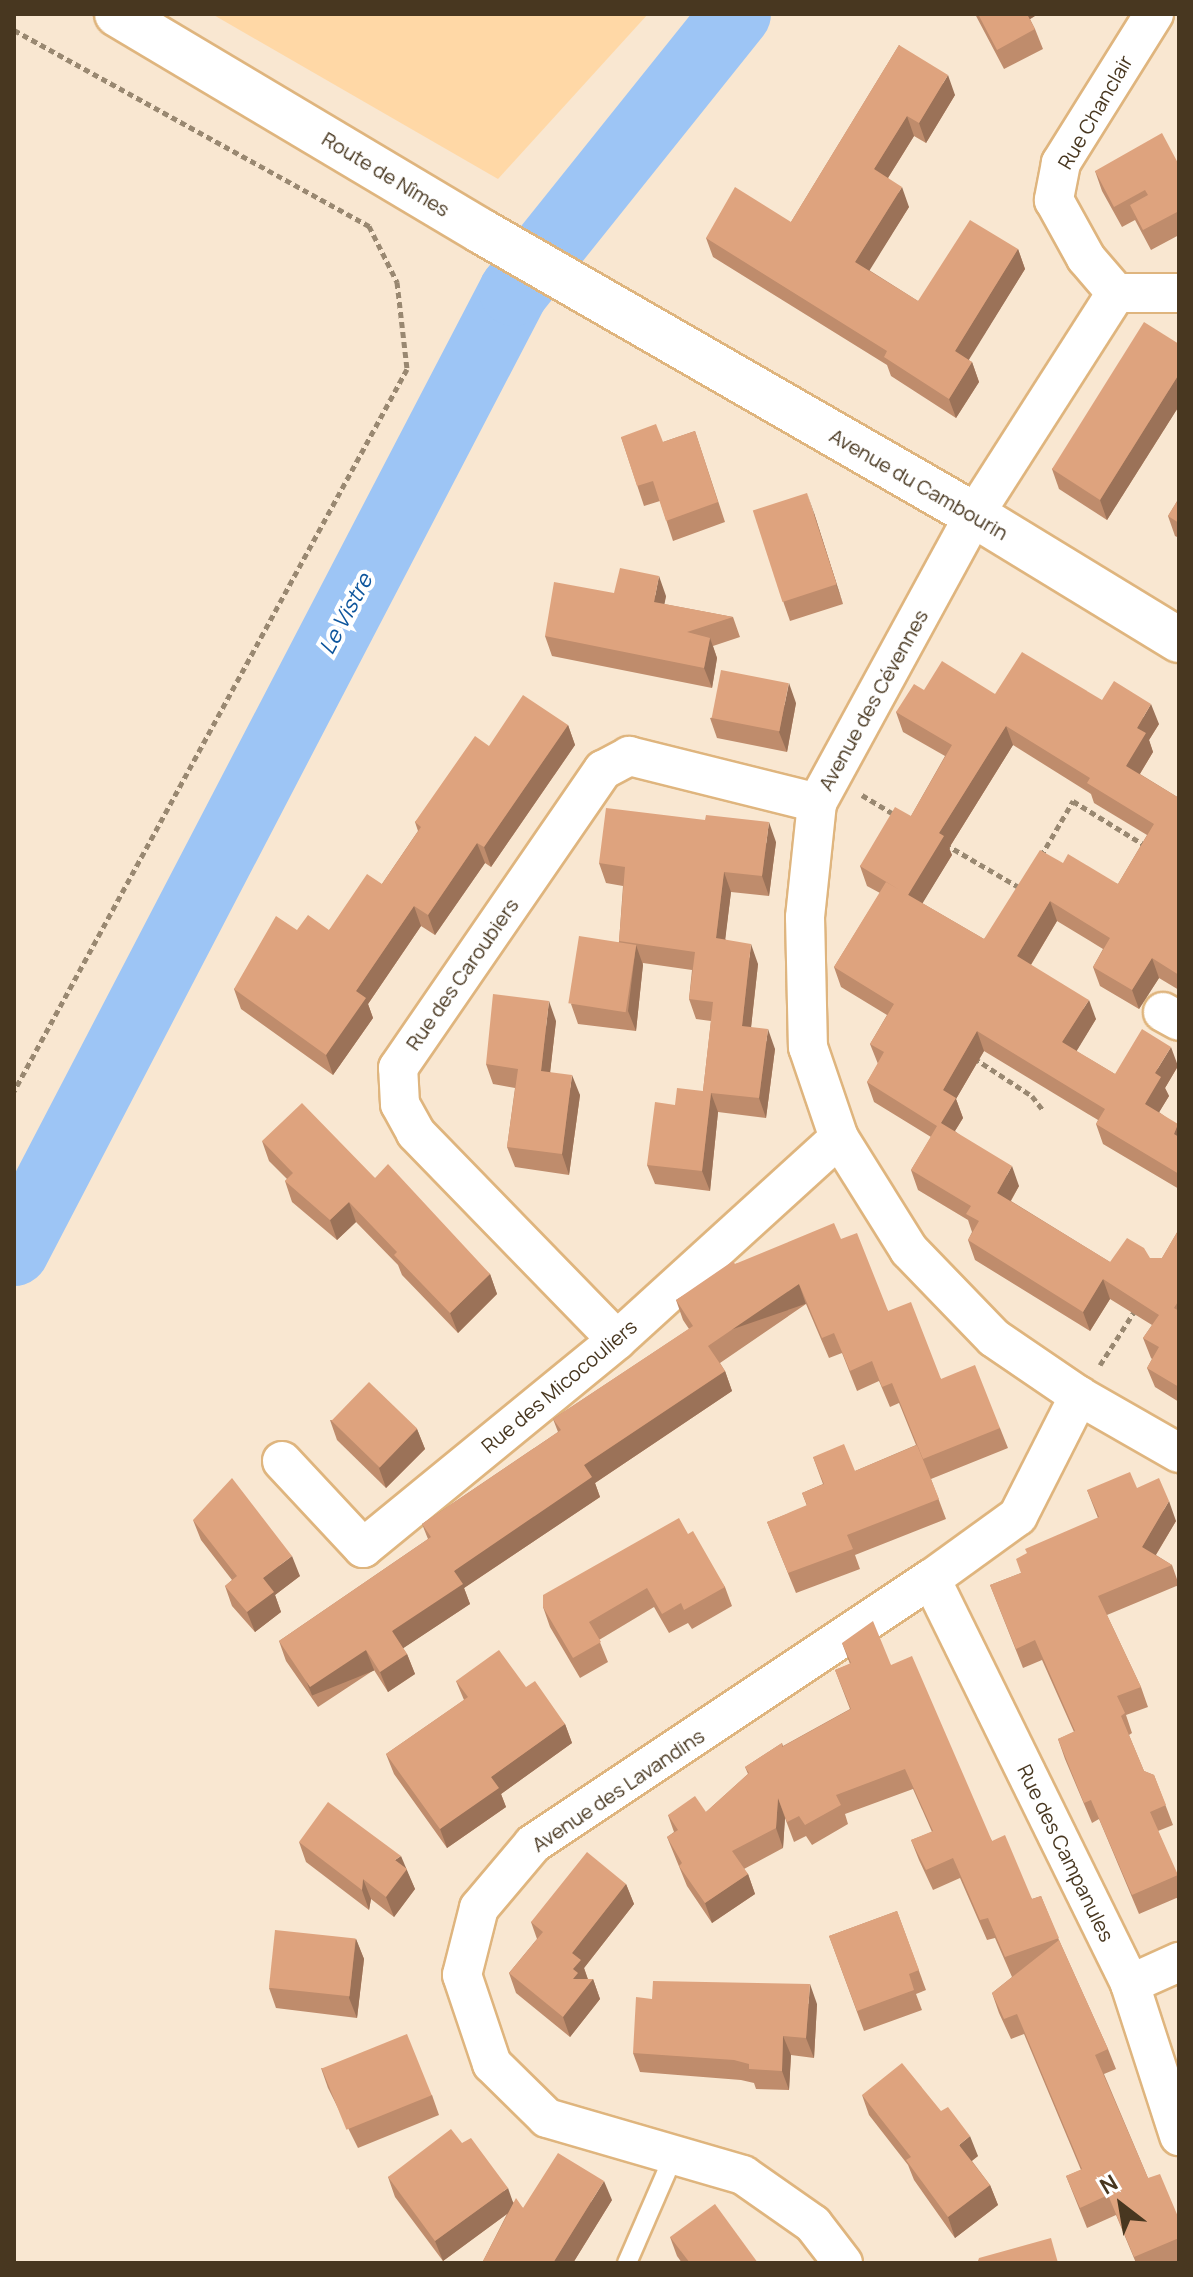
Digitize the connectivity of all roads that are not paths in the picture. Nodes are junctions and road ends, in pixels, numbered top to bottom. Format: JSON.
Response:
{"nodes":[{"id":1,"x":117,"y":14,"type":"edge"},
{"id":2,"x":1154,"y":14,"type":"edge"},
{"id":3,"x":1116,"y":293,"type":"junction"},
{"id":4,"x":1179,"y":293,"type":"edge"},
{"id":5,"x":656,"y":332,"type":"joint"},
{"id":6,"x":974,"y":515,"type":"junction"},
{"id":7,"x":1179,"y":640,"type":"edge"},
{"id":8,"x":824,"y":790,"type":"junction"},
{"id":9,"x":839,"y":1138,"type":"junction"},
{"id":10,"x":617,"y":1340,"type":"junction"},
{"id":11,"x":1079,"y":1396,"type":"junction"},
{"id":12,"x":1179,"y":1453,"type":"edge"},
{"id":13,"x":282,"y":1461,"type":"dead end"},
{"id":14,"x":931,"y":1579,"type":"junction"},
{"id":15,"x":1179,"y":1962,"type":"edge"},
{"id":16,"x":1130,"y":1984,"type":"junction"},
{"id":17,"x":1179,"y":2136,"type":"edge"},
{"id":18,"x":674,"y":2155,"type":"junction"},
{"id":19,"x":627,"y":2263,"type":"edge"},
{"id":20,"x":843,"y":2263,"type":"edge"}],
"edges":[{"from":1,"to":5,"type":"street","name":"Route de Nîmes"},
{"from":2,"to":3,"type":"street","name":"Rue Chanclair"},
{"from":3,"to":4,"type":"street"},
{"from":3,"to":6,"type":"street"},
{"from":5,"to":6,"type":"street","name":"Avenue du Cambourin"},
{"from":6,"to":7,"type":"street","name":"Avenue du Cambourin"},
{"from":6,"to":8,"type":"street","name":"Avenue des Cévennes"},
{"from":8,"to":9,"type":"street","name":"Avenue des Cévennes"},
{"from":8,"to":10,"type":"street","name":"Rue des Caroubiers"},
{"from":9,"to":10,"type":"street","name":"Rue des Micocouliers"},
{"from":9,"to":11,"type":"street","name":"Avenue des Cévennes"},
{"from":10,"to":13,"type":"street","name":"Rue des Micocouliers"},
{"from":11,"to":12,"type":"street","name":"Avenue des Cévennes"},
{"from":11,"to":14,"type":"street","name":"Avenue des Lavandins"},
{"from":14,"to":16,"type":"street","name":"Rue des Campanules"},
{"from":14,"to":18,"type":"street","name":"Avenue des Lavandins"},
{"from":15,"to":16,"type":"street"},
{"from":16,"to":17,"type":"street","name":"Rue des Campanules"},
{"from":18,"to":19,"type":"lane"},
{"from":18,"to":20,"type":"street","name":"Avenue des Lavandins"}]}
